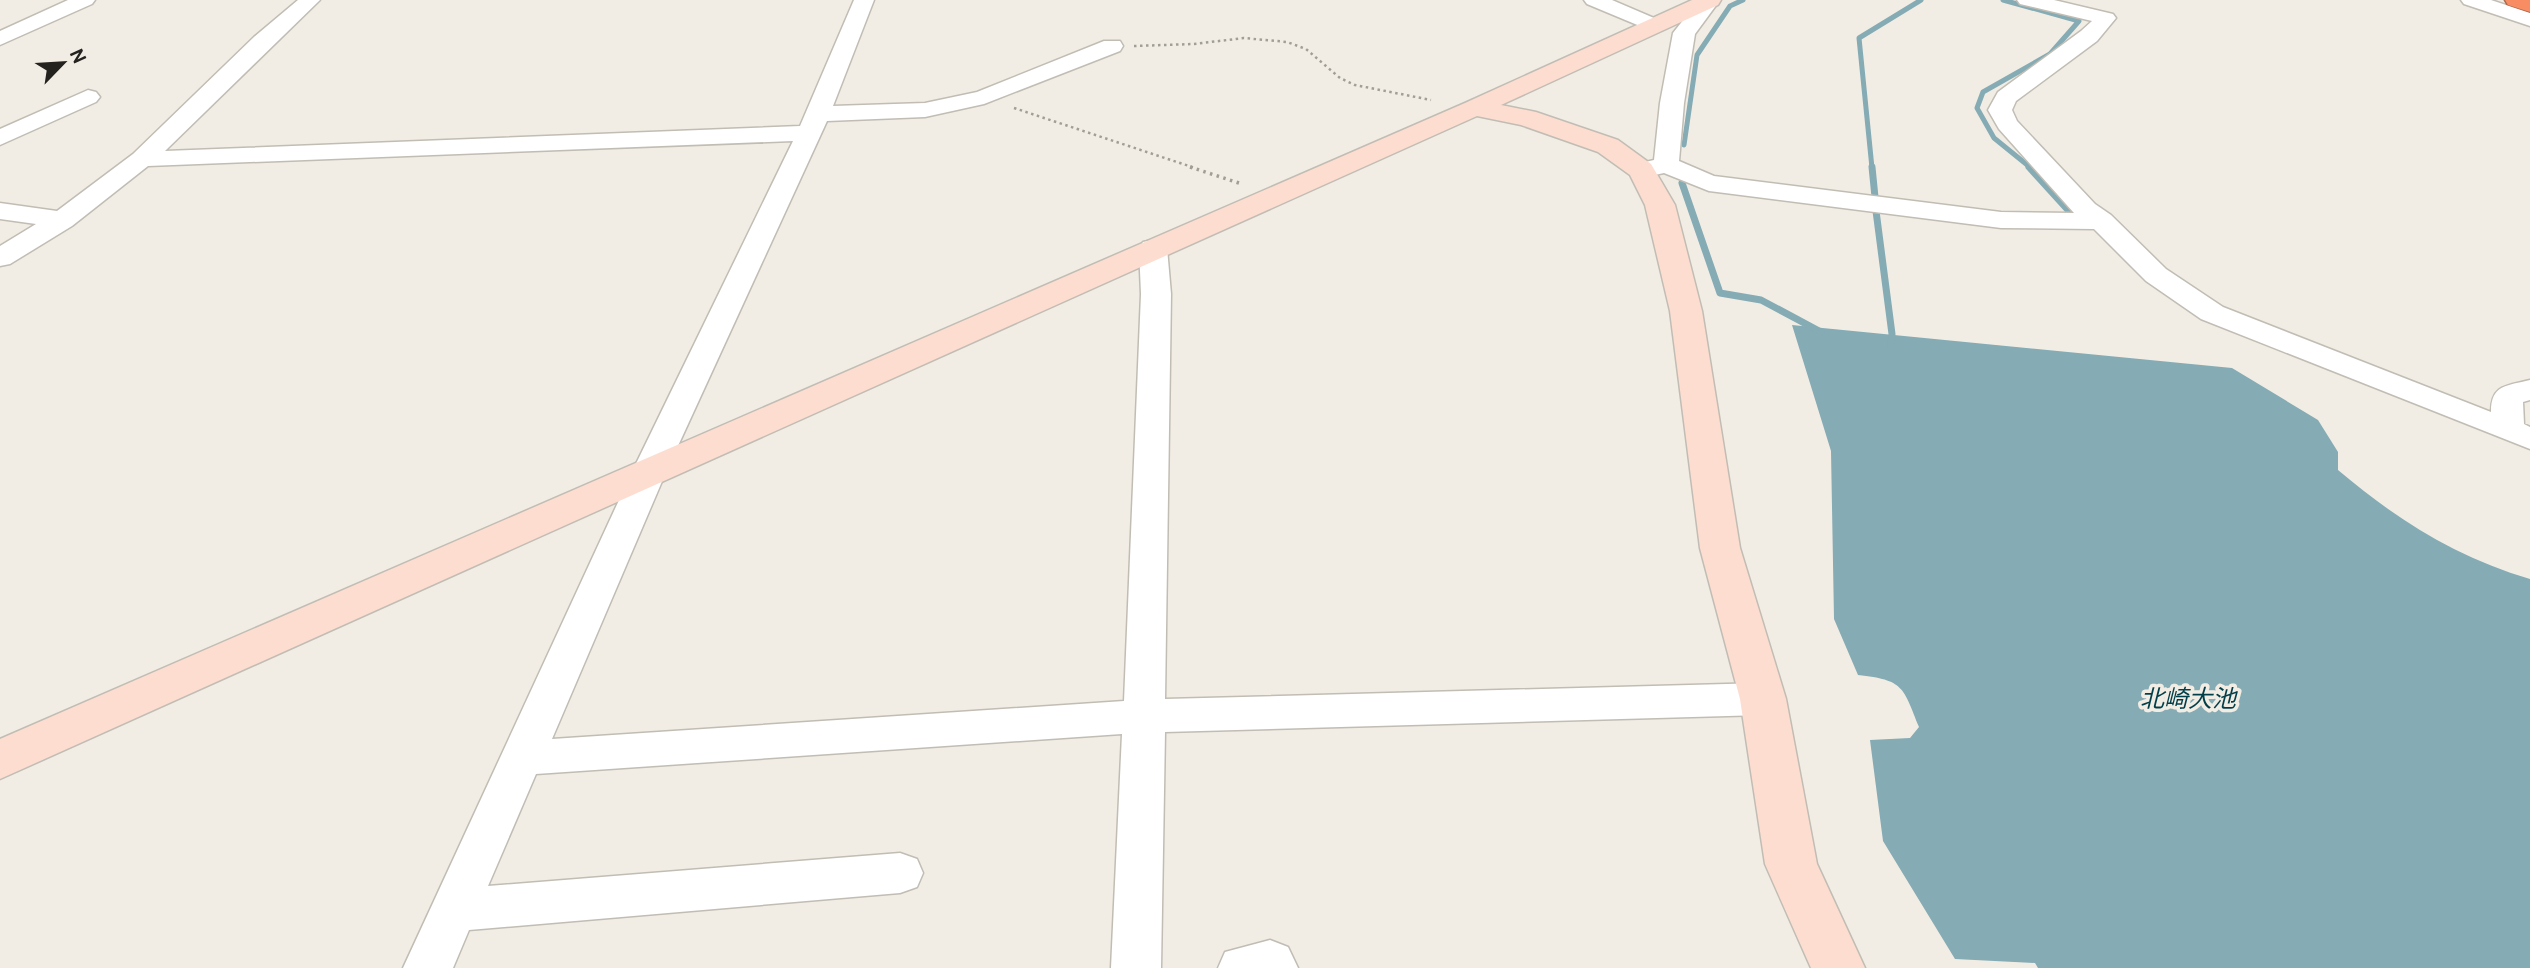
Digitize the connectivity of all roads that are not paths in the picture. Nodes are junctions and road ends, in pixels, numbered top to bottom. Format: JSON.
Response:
{"nodes":[{"id":1,"x":85,"y":0,"type":"edge"},
{"id":2,"x":310,"y":0,"type":"edge"},
{"id":3,"x":864,"y":0,"type":"edge"},
{"id":4,"x":1594,"y":0,"type":"edge"},
{"id":5,"x":1710,"y":0,"type":"edge"},
{"id":6,"x":2027,"y":0,"type":"edge"},
{"id":7,"x":2471,"y":0,"type":"edge"},
{"id":8,"x":2516,"y":0,"type":"edge"},
{"id":9,"x":2522,"y":0,"type":"edge"},
{"id":10,"x":2530,"y":4,"type":"edge"},
{"id":11,"x":2530,"y":20,"type":"edge"},
{"id":12,"x":1654,"y":25,"type":"junction"},
{"id":13,"x":3,"y":36,"type":"edge"},
{"id":14,"x":1112,"y":47,"type":"road end"},
{"id":15,"x":88,"y":97,"type":"dead end"},
{"id":16,"x":1474,"y":108,"type":"junction"},
{"id":17,"x":813,"y":124,"type":"junction"},
{"id":18,"x":0,"y":138,"type":"edge"},
{"id":19,"x":142,"y":159,"type":"junction"},
{"id":20,"x":1654,"y":168,"type":"junction"},
{"id":21,"x":0,"y":211,"type":"edge"},
{"id":22,"x":62,"y":220,"type":"junction"},
{"id":23,"x":2101,"y":221,"type":"junction"},
{"id":24,"x":1153,"y":248,"type":"junction"},
{"id":25,"x":0,"y":258,"type":"edge"},
{"id":26,"x":2530,"y":390,"type":"edge"},
{"id":27,"x":2518,"y":435,"type":"edge"},
{"id":28,"x":649,"y":472,"type":"junction"},
{"id":29,"x":1763,"y":699,"type":"junction"},
{"id":30,"x":1146,"y":716,"type":"junction"},
{"id":31,"x":522,"y":758,"type":"junction"},
{"id":32,"x":0,"y":760,"type":"edge"},
{"id":33,"x":900,"y":873,"type":"dead end"},
{"id":34,"x":454,"y":910,"type":"junction"},
{"id":35,"x":428,"y":968,"type":"edge"},
{"id":36,"x":1136,"y":968,"type":"edge"},
{"id":37,"x":1243,"y":968,"type":"edge"},
{"id":38,"x":1273,"y":968,"type":"edge"},
{"id":39,"x":1838,"y":968,"type":"edge"}],
"edges":[{"from":1,"to":13,"type":"street"},
{"from":2,"to":19,"type":"street"},
{"from":3,"to":17,"type":"street"},
{"from":4,"to":12,"type":"street"},
{"from":5,"to":12,"type":"street"},
{"from":5,"to":20,"type":"street"},
{"from":6,"to":23,"type":"street"},
{"from":7,"to":11,"type":"street"},
{"from":8,"to":10,"type":"highway"},
{"from":9,"to":10,"type":"highway"},
{"from":12,"to":16,"type":"street"},
{"from":14,"to":17,"type":"street"},
{"from":15,"to":18,"type":"street"},
{"from":16,"to":20,"type":"street"},
{"from":16,"to":24,"type":"street"},
{"from":17,"to":19,"type":"street"},
{"from":17,"to":28,"type":"street"},
{"from":19,"to":22,"type":"street"},
{"from":20,"to":23,"type":"street"},
{"from":20,"to":29,"type":"street"},
{"from":21,"to":22,"type":"street"},
{"from":22,"to":25,"type":"street"},
{"from":23,"to":27,"type":"street"},
{"from":24,"to":28,"type":"street"},
{"from":24,"to":30,"type":"street"},
{"from":26,"to":27,"type":"street"},
{"from":28,"to":31,"type":"street"},
{"from":28,"to":32,"type":"street"},
{"from":29,"to":30,"type":"street"},
{"from":29,"to":39,"type":"street"},
{"from":30,"to":31,"type":"street"},
{"from":30,"to":36,"type":"street"},
{"from":31,"to":34,"type":"street"},
{"from":33,"to":34,"type":"street"},
{"from":34,"to":35,"type":"street"},
{"from":37,"to":38,"type":"street"}]}
